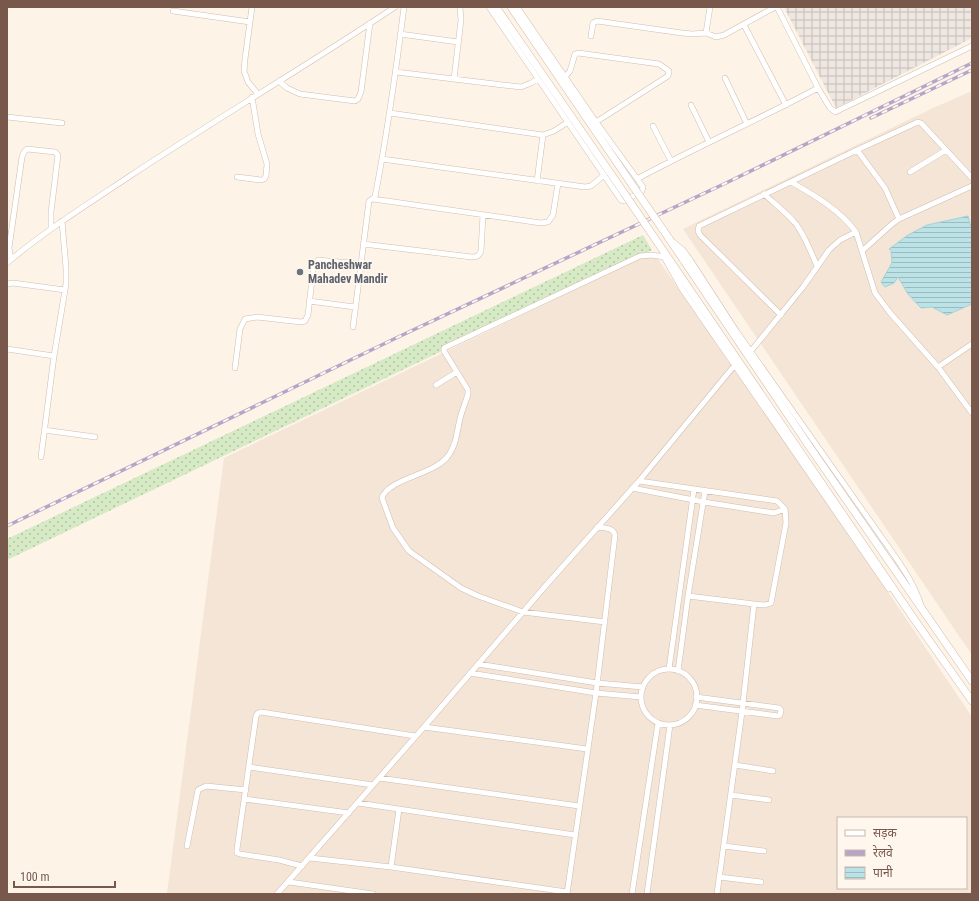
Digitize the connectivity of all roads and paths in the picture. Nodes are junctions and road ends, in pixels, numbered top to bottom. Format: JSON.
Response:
{"nodes":[{"id":1,"x":252,"y":7,"type":"edge"},
{"id":2,"x":395,"y":7,"type":"edge"},
{"id":3,"x":404,"y":7,"type":"edge"},
{"id":4,"x":460,"y":7,"type":"edge"},
{"id":5,"x":488,"y":7,"type":"edge"},
{"id":6,"x":496,"y":7,"type":"edge"},
{"id":7,"x":511,"y":7,"type":"edge"},
{"id":8,"x":518,"y":7,"type":"edge"},
{"id":9,"x":710,"y":7,"type":"edge"},
{"id":10,"x":776,"y":7,"type":"edge"},
{"id":11,"x":173,"y":11,"type":"dead end"},
{"id":12,"x":250,"y":22,"type":"junction"},
{"id":13,"x":370,"y":23,"type":"junction"},
{"id":14,"x":744,"y":25,"type":"junction"},
{"id":15,"x":400,"y":34,"type":"junction"},
{"id":16,"x":706,"y":34,"type":"junction"},
{"id":17,"x":591,"y":36,"type":"dead end"},
{"id":18,"x":458,"y":42,"type":"junction"},
{"id":19,"x":972,"y":46,"type":"edge"},
{"id":20,"x":396,"y":72,"type":"junction"},
{"id":21,"x":565,"y":77,"type":"junction"},
{"id":22,"x":725,"y":78,"type":"dead end"},
{"id":23,"x":454,"y":79,"type":"junction"},
{"id":24,"x":538,"y":79,"type":"junction"},
{"id":25,"x":279,"y":80,"type":"junction"},
{"id":26,"x":818,"y":88,"type":"junction"},
{"id":27,"x":258,"y":94,"type":"junction"},
{"id":28,"x":252,"y":98,"type":"junction"},
{"id":29,"x":786,"y":105,"type":"junction"},
{"id":30,"x":691,"y":106,"type":"dead end"},
{"id":31,"x":390,"y":113,"type":"junction"},
{"id":32,"x":7,"y":117,"type":"edge"},
{"id":33,"x":568,"y":122,"type":"junction"},
{"id":34,"x":596,"y":122,"type":"junction"},
{"id":35,"x":62,"y":123,"type":"dead end"},
{"id":36,"x":747,"y":124,"type":"junction"},
{"id":37,"x":653,"y":126,"type":"dead end"},
{"id":38,"x":543,"y":135,"type":"junction"},
{"id":39,"x":709,"y":142,"type":"junction"},
{"id":40,"x":857,"y":150,"type":"junction"},
{"id":41,"x":946,"y":150,"type":"junction"},
{"id":42,"x":382,"y":159,"type":"junction"},
{"id":43,"x":670,"y":161,"type":"junction"},
{"id":44,"x":910,"y":172,"type":"dead end"},
{"id":45,"x":604,"y":175,"type":"junction"},
{"id":46,"x":237,"y":177,"type":"dead end"},
{"id":47,"x":972,"y":178,"type":"edge"},
{"id":48,"x":637,"y":179,"type":"junction"},
{"id":49,"x":537,"y":181,"type":"junction"},
{"id":50,"x":791,"y":182,"type":"junction"},
{"id":51,"x":558,"y":184,"type":"junction"},
{"id":52,"x":972,"y":186,"type":"edge"},
{"id":53,"x":764,"y":194,"type":"junction"},
{"id":54,"x":373,"y":199,"type":"junction"},
{"id":55,"x":483,"y":215,"type":"junction"},
{"id":56,"x":899,"y":219,"type":"junction"},
{"id":57,"x":62,"y":221,"type":"junction"},
{"id":58,"x":51,"y":229,"type":"junction"},
{"id":59,"x":856,"y":232,"type":"junction"},
{"id":60,"x":670,"y":239,"type":"junction"},
{"id":61,"x":364,"y":244,"type":"junction"},
{"id":62,"x":862,"y":251,"type":"junction"},
{"id":63,"x":663,"y":254,"type":"junction"},
{"id":64,"x":9,"y":261,"type":"edge"},
{"id":65,"x":361,"y":264,"type":"junction"},
{"id":66,"x":817,"y":266,"type":"junction"},
{"id":67,"x":7,"y":284,"type":"edge"},
{"id":68,"x":65,"y":290,"type":"junction"},
{"id":69,"x":309,"y":301,"type":"junction"},
{"id":70,"x":355,"y":307,"type":"junction"},
{"id":71,"x":781,"y":315,"type":"junction"},
{"id":72,"x":353,"y":327,"type":"dead end"},
{"id":73,"x":972,"y":344,"type":"edge"},
{"id":74,"x":7,"y":349,"type":"edge"},
{"id":75,"x":751,"y":351,"type":"junction"},
{"id":76,"x":54,"y":356,"type":"junction"},
{"id":77,"x":734,"y":366,"type":"junction"},
{"id":78,"x":938,"y":367,"type":"junction"},
{"id":79,"x":235,"y":368,"type":"dead end"},
{"id":80,"x":457,"y":372,"type":"junction"},
{"id":81,"x":436,"y":385,"type":"dead end"},
{"id":82,"x":972,"y":413,"type":"edge"},
{"id":83,"x":44,"y":430,"type":"junction"},
{"id":84,"x":95,"y":437,"type":"dead end"},
{"id":85,"x":41,"y":457,"type":"dead end"},
{"id":86,"x":639,"y":481,"type":"junction"},
{"id":87,"x":632,"y":488,"type":"junction"},
{"id":88,"x":694,"y":490,"type":"junction"},
{"id":89,"x":705,"y":491,"type":"junction"},
{"id":90,"x":693,"y":499,"type":"junction"},
{"id":91,"x":704,"y":502,"type":"junction"},
{"id":92,"x":786,"y":509,"type":"junction"},
{"id":93,"x":597,"y":527,"type":"junction"},
{"id":94,"x":688,"y":596,"type":"junction"},
{"id":95,"x":754,"y":604,"type":"junction"},
{"id":96,"x":922,"y":609,"type":"junction"},
{"id":97,"x":523,"y":612,"type":"junction"},
{"id":98,"x":914,"y":619,"type":"junction"},
{"id":99,"x":605,"y":622,"type":"junction"},
{"id":100,"x":478,"y":664,"type":"junction"},
{"id":101,"x":669,"y":669,"type":"junction"},
{"id":102,"x":678,"y":671,"type":"junction"},
{"id":103,"x":470,"y":673,"type":"junction"},
{"id":104,"x":972,"y":681,"type":"edge"},
{"id":105,"x":597,"y":683,"type":"junction"},
{"id":106,"x":643,"y":687,"type":"junction"},
{"id":107,"x":596,"y":693,"type":"junction"},
{"id":108,"x":641,"y":697,"type":"junction"},
{"id":109,"x":696,"y":697,"type":"junction"},
{"id":110,"x":972,"y":701,"type":"edge"},
{"id":111,"x":743,"y":703,"type":"junction"},
{"id":112,"x":695,"y":705,"type":"junction"},
{"id":113,"x":742,"y":712,"type":"junction"},
{"id":114,"x":658,"y":723,"type":"junction"},
{"id":115,"x":670,"y":725,"type":"junction"},
{"id":116,"x":424,"y":727,"type":"junction"},
{"id":117,"x":415,"y":736,"type":"junction"},
{"id":118,"x":587,"y":749,"type":"junction"},
{"id":119,"x":735,"y":765,"type":"junction"},
{"id":120,"x":249,"y":767,"type":"junction"},
{"id":121,"x":773,"y":770,"type":"dead end"},
{"id":122,"x":379,"y":778,"type":"junction"},
{"id":123,"x":373,"y":786,"type":"junction"},
{"id":124,"x":246,"y":790,"type":"junction"},
{"id":125,"x":731,"y":795,"type":"junction"},
{"id":126,"x":244,"y":799,"type":"junction"},
{"id":127,"x":769,"y":800,"type":"dead end"},
{"id":128,"x":358,"y":803,"type":"junction"},
{"id":129,"x":579,"y":806,"type":"junction"},
{"id":130,"x":399,"y":809,"type":"junction"},
{"id":131,"x":349,"y":813,"type":"junction"},
{"id":132,"x":575,"y":835,"type":"junction"},
{"id":133,"x":187,"y":846,"type":"dead end"},
{"id":134,"x":724,"y":846,"type":"junction"},
{"id":135,"x":764,"y":851,"type":"dead end"},
{"id":136,"x":310,"y":858,"type":"junction"},
{"id":137,"x":302,"y":866,"type":"junction"},
{"id":138,"x":391,"y":867,"type":"junction"},
{"id":139,"x":720,"y":878,"type":"junction"},
{"id":140,"x":289,"y":882,"type":"junction"},
{"id":141,"x":761,"y":882,"type":"dead end"},
{"id":142,"x":567,"y":893,"type":"edge"},
{"id":143,"x":277,"y":894,"type":"edge"},
{"id":144,"x":373,"y":894,"type":"edge"},
{"id":145,"x":632,"y":894,"type":"edge"},
{"id":146,"x":647,"y":894,"type":"edge"},
{"id":147,"x":717,"y":894,"type":"edge"}],
"edges":[{"from":1,"to":12,"type":"street"},
{"from":2,"to":13,"type":"street"},
{"from":3,"to":15,"type":"street"},
{"from":4,"to":18,"type":"street"},
{"from":5,"to":24,"type":"street"},
{"from":6,"to":63,"type":"main road","bridge":true},
{"from":7,"to":60,"type":"main road","bridge":true},
{"from":8,"to":21,"type":"street"},
{"from":9,"to":16,"type":"street"},
{"from":10,"to":14,"type":"street"},
{"from":10,"to":26,"type":"street"},
{"from":11,"to":12,"type":"street"},
{"from":12,"to":27,"type":"street"},
{"from":13,"to":25,"type":"street"},
{"from":13,"to":25,"type":"street"},
{"from":14,"to":16,"type":"street"},
{"from":14,"to":29,"type":"street"},
{"from":15,"to":18,"type":"street"},
{"from":15,"to":20,"type":"street"},
{"from":16,"to":17,"type":"street"},
{"from":18,"to":23,"type":"street"},
{"from":19,"to":26,"type":"street"},
{"from":20,"to":23,"type":"street"},
{"from":20,"to":31,"type":"street"},
{"from":21,"to":34,"type":"street"},
{"from":21,"to":34,"type":"street"},
{"from":22,"to":36,"type":"street"},
{"from":23,"to":24,"type":"street"},
{"from":24,"to":33,"type":"street"},
{"from":25,"to":27,"type":"street"},
{"from":26,"to":29,"type":"street"},
{"from":27,"to":28,"type":"street"},
{"from":28,"to":46,"type":"street"},
{"from":28,"to":57,"type":"street"},
{"from":29,"to":36,"type":"street"},
{"from":30,"to":39,"type":"street"},
{"from":31,"to":38,"type":"street"},
{"from":31,"to":42,"type":"street"},
{"from":32,"to":35,"type":"street"},
{"from":33,"to":38,"type":"street"},
{"from":33,"to":45,"type":"street"},
{"from":34,"to":48,"type":"street"},
{"from":36,"to":39,"type":"street"},
{"from":37,"to":43,"type":"street"},
{"from":38,"to":49,"type":"street"},
{"from":39,"to":43,"type":"street"},
{"from":40,"to":41,"type":"street"},
{"from":40,"to":50,"type":"street"},
{"from":40,"to":56,"type":"street"},
{"from":41,"to":44,"type":"street"},
{"from":41,"to":47,"type":"street"},
{"from":42,"to":49,"type":"street"},
{"from":42,"to":54,"type":"street"},
{"from":43,"to":48,"type":"street"},
{"from":45,"to":48,"type":"street"},
{"from":45,"to":51,"type":"street"},
{"from":49,"to":51,"type":"street"},
{"from":50,"to":53,"type":"street"},
{"from":50,"to":59,"type":"street"},
{"from":51,"to":55,"type":"street"},
{"from":52,"to":56,"type":"street"},
{"from":53,"to":66,"type":"street"},
{"from":53,"to":71,"type":"street"},
{"from":54,"to":55,"type":"street"},
{"from":54,"to":61,"type":"street"},
{"from":55,"to":61,"type":"street"},
{"from":56,"to":62,"type":"street"},
{"from":57,"to":58,"type":"street"},
{"from":57,"to":68,"type":"street"},
{"from":58,"to":64,"type":"street"},
{"from":58,"to":64,"type":"street"},
{"from":59,"to":62,"type":"street"},
{"from":59,"to":66,"type":"street"},
{"from":60,"to":75,"type":"street"},
{"from":60,"to":96,"type":"main road"},
{"from":61,"to":65,"type":"street"},
{"from":62,"to":78,"type":"street"},
{"from":63,"to":77,"type":"street"},
{"from":63,"to":80,"type":"street"},
{"from":63,"to":98,"type":"main road"},
{"from":65,"to":69,"type":"street"},
{"from":65,"to":70,"type":"street"},
{"from":66,"to":71,"type":"street"},
{"from":67,"to":68,"type":"street"},
{"from":68,"to":76,"type":"street"},
{"from":69,"to":70,"type":"street"},
{"from":69,"to":79,"type":"street"},
{"from":70,"to":72,"type":"street"},
{"from":71,"to":75,"type":"street"},
{"from":73,"to":78,"type":"street"},
{"from":74,"to":76,"type":"street"},
{"from":75,"to":96,"type":"street"},
{"from":76,"to":83,"type":"street"},
{"from":77,"to":86,"type":"street"},
{"from":77,"to":98,"type":"street"},
{"from":78,"to":82,"type":"street"},
{"from":80,"to":81,"type":"street"},
{"from":80,"to":97,"type":"street"},
{"from":83,"to":84,"type":"street"},
{"from":83,"to":85,"type":"street"},
{"from":86,"to":87,"type":"street"},
{"from":86,"to":88,"type":"street"},
{"from":87,"to":90,"type":"street"},
{"from":87,"to":93,"type":"street"},
{"from":88,"to":89,"type":"street"},
{"from":88,"to":90,"type":"street"},
{"from":89,"to":91,"type":"street"},
{"from":89,"to":92,"type":"street"},
{"from":90,"to":91,"type":"street"},
{"from":90,"to":101,"type":"street"},
{"from":91,"to":92,"type":"street"},
{"from":91,"to":94,"type":"street"},
{"from":92,"to":95,"type":"street"},
{"from":93,"to":97,"type":"street"},
{"from":93,"to":99,"type":"street"},
{"from":94,"to":95,"type":"street"},
{"from":94,"to":102,"type":"street"},
{"from":95,"to":111,"type":"street"},
{"from":96,"to":104,"type":"main road"},
{"from":97,"to":99,"type":"street"},
{"from":97,"to":100,"type":"street"},
{"from":98,"to":110,"type":"main road"},
{"from":99,"to":105,"type":"street"},
{"from":100,"to":103,"type":"street"},
{"from":100,"to":105,"type":"street"},
{"from":101,"to":102,"type":"street"},
{"from":101,"to":106,"type":"street"},
{"from":102,"to":109,"type":"street"},
{"from":103,"to":107,"type":"street"},
{"from":103,"to":116,"type":"street"},
{"from":105,"to":106,"type":"street"},
{"from":105,"to":107,"type":"street"},
{"from":106,"to":108,"type":"street"},
{"from":107,"to":108,"type":"street"},
{"from":107,"to":118,"type":"street"},
{"from":108,"to":114,"type":"street"},
{"from":109,"to":111,"type":"street"},
{"from":109,"to":112,"type":"street"},
{"from":111,"to":113,"type":"street"},
{"from":111,"to":113,"type":"street"},
{"from":112,"to":113,"type":"street"},
{"from":112,"to":115,"type":"street"},
{"from":113,"to":119,"type":"street"},
{"from":114,"to":115,"type":"street"},
{"from":114,"to":145,"type":"street"},
{"from":115,"to":146,"type":"street"},
{"from":116,"to":117,"type":"street"},
{"from":116,"to":118,"type":"street"},
{"from":117,"to":120,"type":"street"},
{"from":117,"to":122,"type":"street"},
{"from":118,"to":129,"type":"street"},
{"from":119,"to":121,"type":"street"},
{"from":119,"to":125,"type":"street"},
{"from":120,"to":123,"type":"street"},
{"from":120,"to":124,"type":"street"},
{"from":122,"to":123,"type":"street"},
{"from":122,"to":129,"type":"street"},
{"from":123,"to":128,"type":"street"},
{"from":124,"to":126,"type":"street"},
{"from":124,"to":133,"type":"street"},
{"from":125,"to":127,"type":"street"},
{"from":125,"to":134,"type":"street"},
{"from":126,"to":131,"type":"street"},
{"from":126,"to":137,"type":"street"},
{"from":128,"to":130,"type":"street"},
{"from":128,"to":131,"type":"street"},
{"from":129,"to":132,"type":"street"},
{"from":130,"to":132,"type":"street"},
{"from":130,"to":138,"type":"street"},
{"from":131,"to":136,"type":"street"},
{"from":132,"to":142,"type":"street"},
{"from":134,"to":135,"type":"street"},
{"from":134,"to":139,"type":"street"},
{"from":136,"to":137,"type":"street"},
{"from":136,"to":138,"type":"street"},
{"from":137,"to":140,"type":"street"},
{"from":138,"to":142,"type":"street"},
{"from":139,"to":141,"type":"street"},
{"from":139,"to":147,"type":"street"},
{"from":140,"to":143,"type":"street"},
{"from":140,"to":144,"type":"street"}]}
